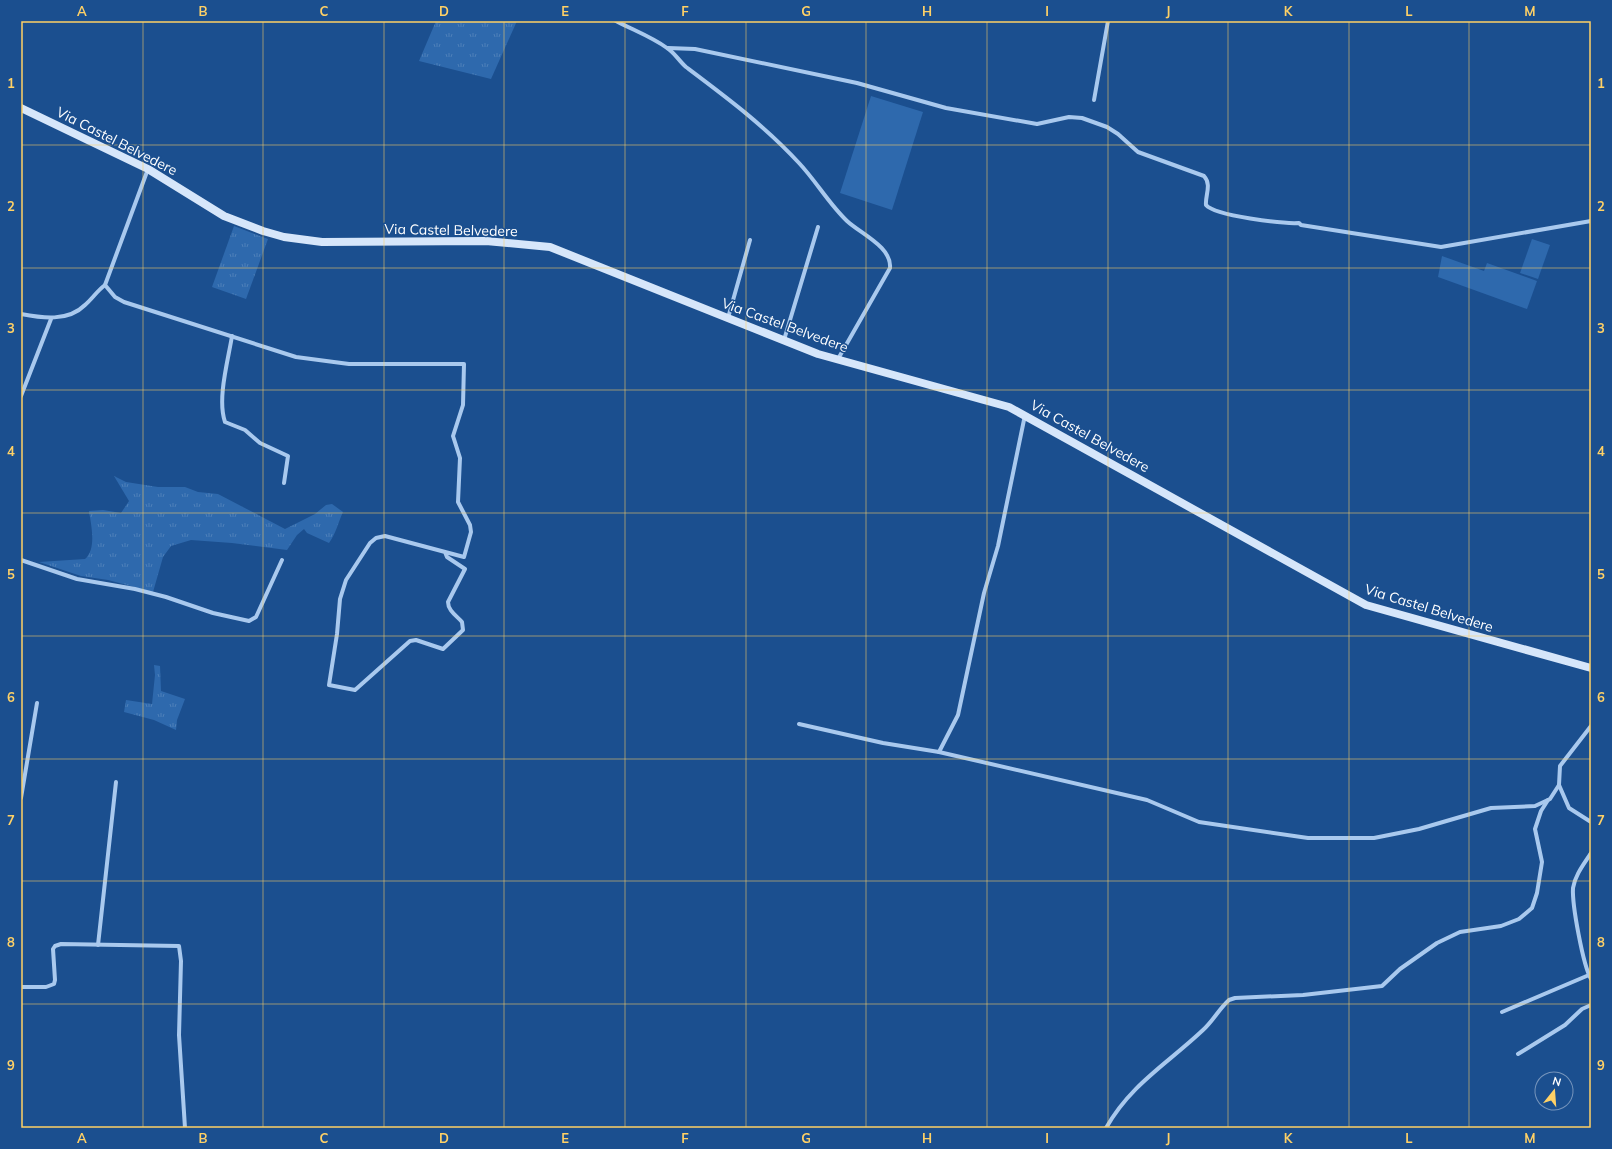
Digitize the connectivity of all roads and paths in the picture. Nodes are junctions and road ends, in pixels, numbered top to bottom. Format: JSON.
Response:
{"nodes":[{"id":1,"x":616,"y":21,"type":"edge"},
{"id":2,"x":1108,"y":21,"type":"edge"},
{"id":3,"x":668,"y":48,"type":"junction"},
{"id":4,"x":1094,"y":100,"type":"dead end"},
{"id":5,"x":21,"y":108,"type":"edge"},
{"id":6,"x":148,"y":169,"type":"junction"},
{"id":7,"x":1591,"y":221,"type":"edge"},
{"id":8,"x":818,"y":227,"type":"dead end"},
{"id":9,"x":750,"y":240,"type":"dead end"},
{"id":10,"x":105,"y":285,"type":"junction"},
{"id":11,"x":21,"y":314,"type":"edge"},
{"id":12,"x":728,"y":318,"type":"junction"},
{"id":13,"x":51,"y":319,"type":"junction"},
{"id":14,"x":232,"y":336,"type":"junction"},
{"id":15,"x":784,"y":340,"type":"junction"},
{"id":16,"x":837,"y":360,"type":"junction"},
{"id":17,"x":21,"y":396,"type":"edge"},
{"id":18,"x":1025,"y":414,"type":"junction"},
{"id":19,"x":284,"y":483,"type":"dead end"},
{"id":20,"x":445,"y":552,"type":"junction"},
{"id":21,"x":21,"y":560,"type":"edge"},
{"id":22,"x":282,"y":560,"type":"dead end"},
{"id":23,"x":1591,"y":668,"type":"edge"},
{"id":24,"x":37,"y":703,"type":"dead end"},
{"id":25,"x":799,"y":724,"type":"dead end"},
{"id":26,"x":1591,"y":726,"type":"edge"},
{"id":27,"x":939,"y":752,"type":"junction"},
{"id":28,"x":116,"y":782,"type":"dead end"},
{"id":29,"x":1559,"y":785,"type":"junction"},
{"id":30,"x":21,"y":798,"type":"edge"},
{"id":31,"x":1548,"y":800,"type":"junction"},
{"id":32,"x":1591,"y":822,"type":"edge"},
{"id":33,"x":1591,"y":853,"type":"edge"},
{"id":34,"x":98,"y":945,"type":"junction"},
{"id":35,"x":1590,"y":977,"type":"edge"},
{"id":36,"x":21,"y":987,"type":"edge"},
{"id":37,"x":1591,"y":1004,"type":"edge"},
{"id":38,"x":1502,"y":1012,"type":"dead end"},
{"id":39,"x":1518,"y":1054,"type":"dead end"},
{"id":40,"x":185,"y":1128,"type":"edge"},
{"id":41,"x":1106,"y":1128,"type":"edge"}],
"edges":[{"from":1,"to":3,"type":"street"},
{"from":2,"to":4,"type":"street"},
{"from":3,"to":7,"type":"street"},
{"from":3,"to":16,"type":"street"},
{"from":5,"to":6,"type":"street","name":"Via Castel Belvedere"},
{"from":6,"to":10,"type":"street"},
{"from":6,"to":12,"type":"street","name":"Via Castel Belvedere"},
{"from":8,"to":15,"type":"street"},
{"from":9,"to":12,"type":"street"},
{"from":10,"to":13,"type":"street"},
{"from":10,"to":14,"type":"street"},
{"from":11,"to":13,"type":"street"},
{"from":12,"to":15,"type":"street","name":"Via Castel Belvedere"},
{"from":13,"to":17,"type":"street"},
{"from":14,"to":19,"type":"street"},
{"from":14,"to":20,"type":"street"},
{"from":15,"to":16,"type":"street","name":"Via Castel Belvedere"},
{"from":16,"to":18,"type":"street","name":"Via Castel Belvedere"},
{"from":18,"to":23,"type":"street","name":"Via Castel Belvedere"},
{"from":18,"to":27,"type":"street"},
{"from":20,"to":20,"type":"street"},
{"from":21,"to":22,"type":"street"},
{"from":24,"to":30,"type":"street"},
{"from":25,"to":27,"type":"street"},
{"from":26,"to":29,"type":"street"},
{"from":27,"to":31,"type":"street"},
{"from":28,"to":34,"type":"street"},
{"from":29,"to":31,"type":"street"},
{"from":29,"to":32,"type":"street"},
{"from":31,"to":41,"type":"street"},
{"from":33,"to":35,"type":"street"},
{"from":34,"to":36,"type":"street"},
{"from":34,"to":40,"type":"street"},
{"from":35,"to":38,"type":"street"},
{"from":37,"to":39,"type":"street"}]}
